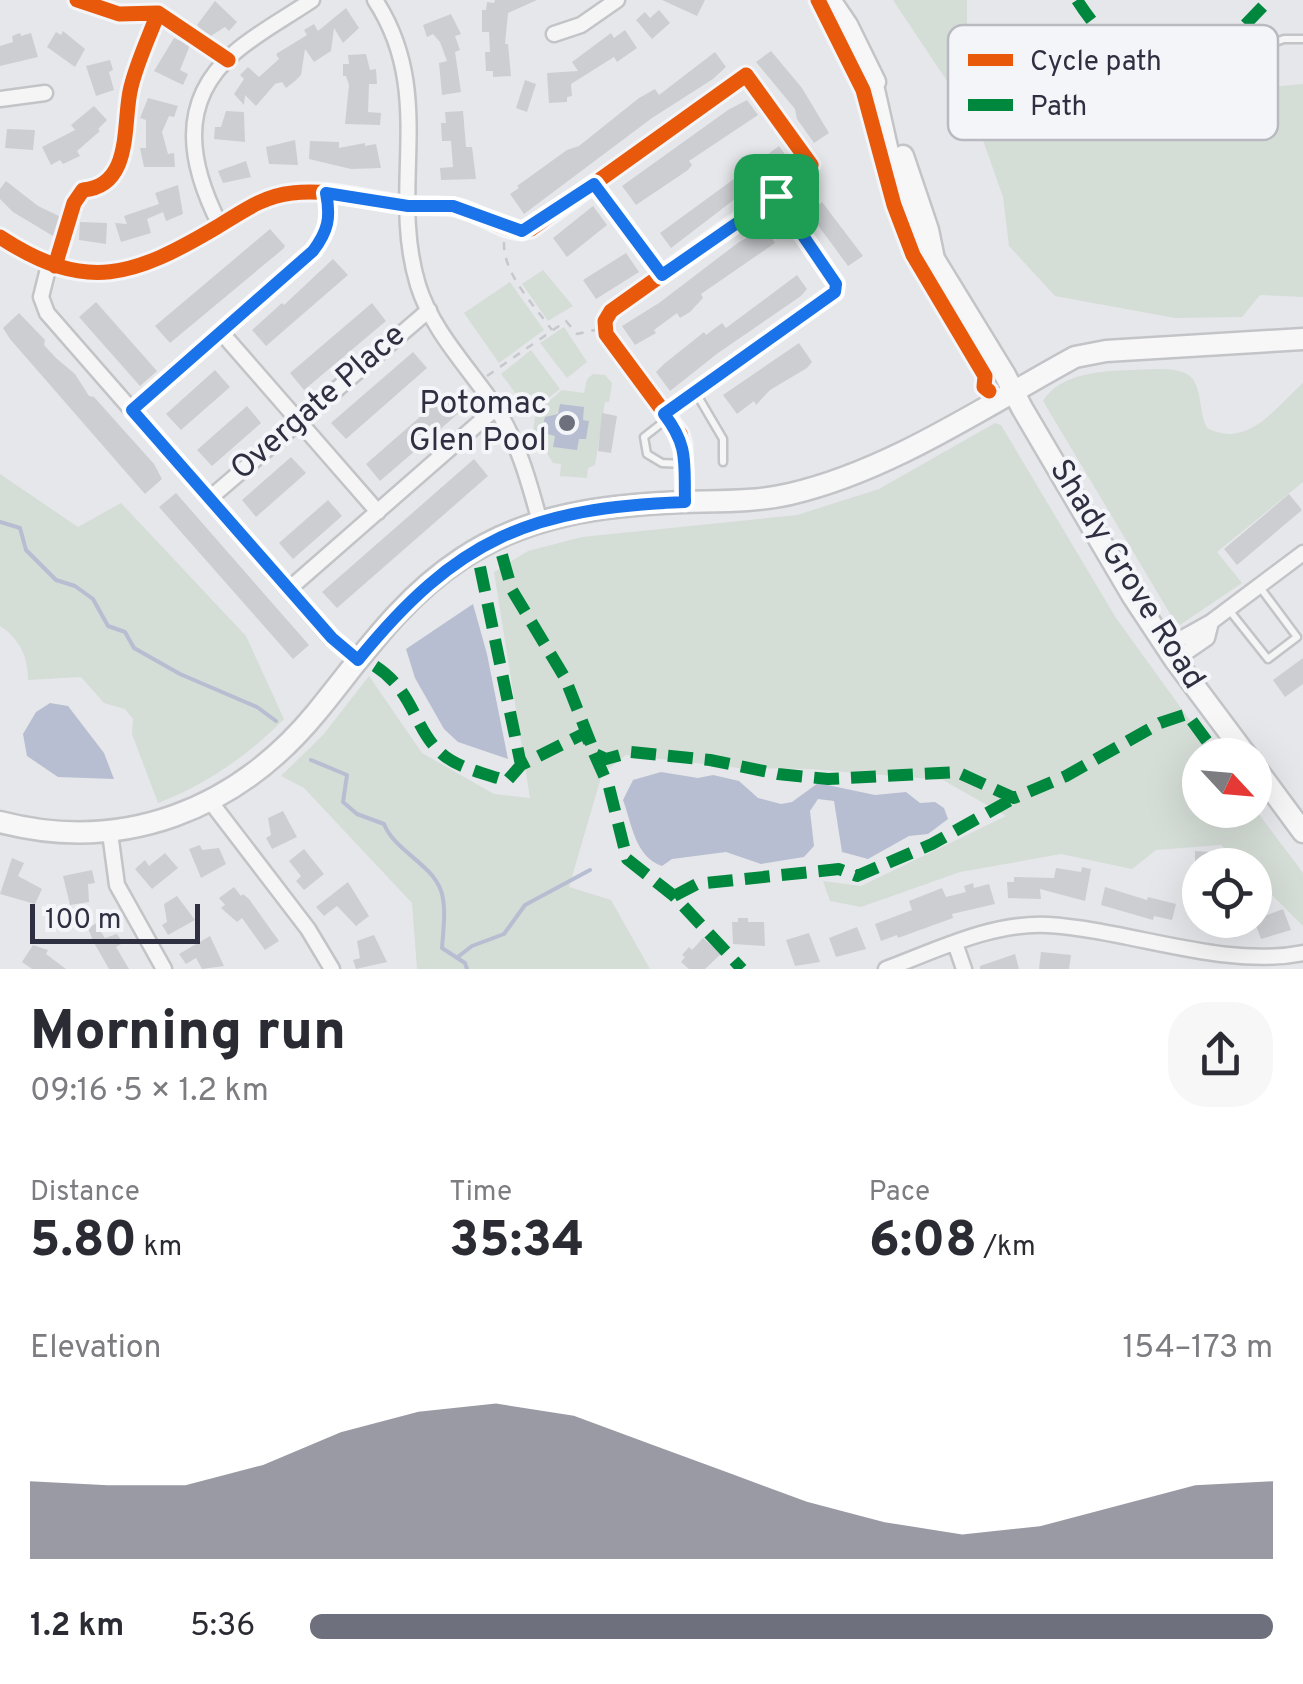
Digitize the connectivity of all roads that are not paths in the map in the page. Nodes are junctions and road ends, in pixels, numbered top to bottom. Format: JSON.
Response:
{"nodes":[{"id":1,"x":312,"y":0,"type":"edge"},
{"id":2,"x":375,"y":0,"type":"edge"},
{"id":3,"x":617,"y":0,"type":"edge"},
{"id":4,"x":830,"y":0,"type":"edge"},
{"id":5,"x":554,"y":34,"type":"dead end"},
{"id":6,"x":1303,"y":39,"type":"edge"},
{"id":7,"x":1278,"y":41,"type":"edge"},
{"id":8,"x":45,"y":94,"type":"dead end"},
{"id":9,"x":0,"y":100,"type":"edge"},
{"id":10,"x":594,"y":184,"type":"junction"},
{"id":11,"x":326,"y":193,"type":"junction"},
{"id":12,"x":776,"y":196,"type":"junction"},
{"id":13,"x":408,"y":206,"type":"junction"},
{"id":14,"x":220,"y":225,"type":"junction"},
{"id":15,"x":0,"y":237,"type":"edge"},
{"id":16,"x":49,"y":265,"type":"junction"},
{"id":17,"x":662,"y":275,"type":"junction"},
{"id":18,"x":429,"y":310,"type":"junction"},
{"id":19,"x":222,"y":332,"type":"junction"},
{"id":20,"x":1303,"y":339,"type":"edge"},
{"id":21,"x":1013,"y":391,"type":"junction"},
{"id":22,"x":695,"y":392,"type":"junction"},
{"id":23,"x":496,"y":408,"type":"junction"},
{"id":24,"x":132,"y":410,"type":"junction"},
{"id":25,"x":666,"y":416,"type":"junction"},
{"id":26,"x":298,"y":422,"type":"junction"},
{"id":27,"x":723,"y":462,"type":"dead end"},
{"id":28,"x":684,"y":464,"type":"junction"},
{"id":29,"x":210,"y":498,"type":"junction"},
{"id":30,"x":685,"y":502,"type":"junction"},
{"id":31,"x":378,"y":512,"type":"junction"},
{"id":32,"x":540,"y":522,"type":"junction"},
{"id":33,"x":1303,"y":552,"type":"edge"},
{"id":34,"x":1259,"y":586,"type":"junction"},
{"id":35,"x":289,"y":589,"type":"junction"},
{"id":36,"x":1228,"y":609,"type":"junction"},
{"id":37,"x":1170,"y":653,"type":"junction"},
{"id":38,"x":358,"y":660,"type":"junction"},
{"id":39,"x":1233,"y":738,"type":"edge"},
{"id":40,"x":1272,"y":791,"type":"edge"},
{"id":41,"x":210,"y":801,"type":"junction"},
{"id":42,"x":0,"y":822,"type":"edge"},
{"id":43,"x":110,"y":832,"type":"junction"},
{"id":44,"x":1303,"y":832,"type":"edge"},
{"id":45,"x":955,"y":944,"type":"junction"},
{"id":46,"x":1303,"y":953,"type":"edge"},
{"id":47,"x":1274,"y":966,"type":"edge"},
{"id":48,"x":164,"y":969,"type":"edge"},
{"id":49,"x":332,"y":969,"type":"edge"},
{"id":50,"x":886,"y":969,"type":"edge"},
{"id":51,"x":964,"y":969,"type":"edge"}],
"edges":[{"from":1,"to":14,"type":"street"},
{"from":2,"to":13,"type":"street"},
{"from":3,"to":5,"type":"street"},
{"from":4,"to":21,"type":"main road","name":"Shady Grove Road"},
{"from":6,"to":7,"type":"lane"},
{"from":8,"to":9,"type":"street"},
{"from":10,"to":12,"type":"street"},
{"from":10,"to":13,"type":"street"},
{"from":10,"to":17,"type":"street"},
{"from":11,"to":13,"type":"street"},
{"from":11,"to":14,"type":"street"},
{"from":11,"to":19,"type":"street"},
{"from":12,"to":17,"type":"street"},
{"from":12,"to":22,"type":"street"},
{"from":13,"to":18,"type":"street"},
{"from":14,"to":16,"type":"street"},
{"from":15,"to":16,"type":"street"},
{"from":16,"to":24,"type":"street"},
{"from":17,"to":25,"type":"street"},
{"from":18,"to":23,"type":"street"},
{"from":18,"to":26,"type":"street","name":"Overgate Place"},
{"from":19,"to":24,"type":"street"},
{"from":19,"to":26,"type":"street"},
{"from":20,"to":21,"type":"main road"},
{"from":21,"to":30,"type":"main road"},
{"from":21,"to":37,"type":"main road","name":"Shady Grove Road"},
{"from":22,"to":25,"type":"street"},
{"from":22,"to":27,"type":"lane"},
{"from":23,"to":31,"type":"street"},
{"from":23,"to":32,"type":"street"},
{"from":24,"to":29,"type":"street"},
{"from":25,"to":28,"type":"street"},
{"from":25,"to":28,"type":"lane"},
{"from":26,"to":29,"type":"street","name":"Overgate Place"},
{"from":26,"to":31,"type":"street"},
{"from":28,"to":30,"type":"street"},
{"from":29,"to":35,"type":"street"},
{"from":30,"to":32,"type":"main road"},
{"from":31,"to":35,"type":"street"},
{"from":32,"to":38,"type":"main road"},
{"from":33,"to":34,"type":"street"},
{"from":34,"to":36,"type":"street"},
{"from":34,"to":36,"type":"lane"},
{"from":35,"to":38,"type":"street"},
{"from":36,"to":37,"type":"street"},
{"from":37,"to":39,"type":"main road","name":"Shady Grove Road"},
{"from":38,"to":41,"type":"main road"},
{"from":40,"to":44,"type":"main road"},
{"from":41,"to":43,"type":"main road"},
{"from":41,"to":49,"type":"street"},
{"from":42,"to":43,"type":"main road"},
{"from":43,"to":48,"type":"street"},
{"from":45,"to":47,"type":"street"},
{"from":45,"to":50,"type":"street"},
{"from":45,"to":51,"type":"street"},
{"from":46,"to":47,"type":"street"}]}
